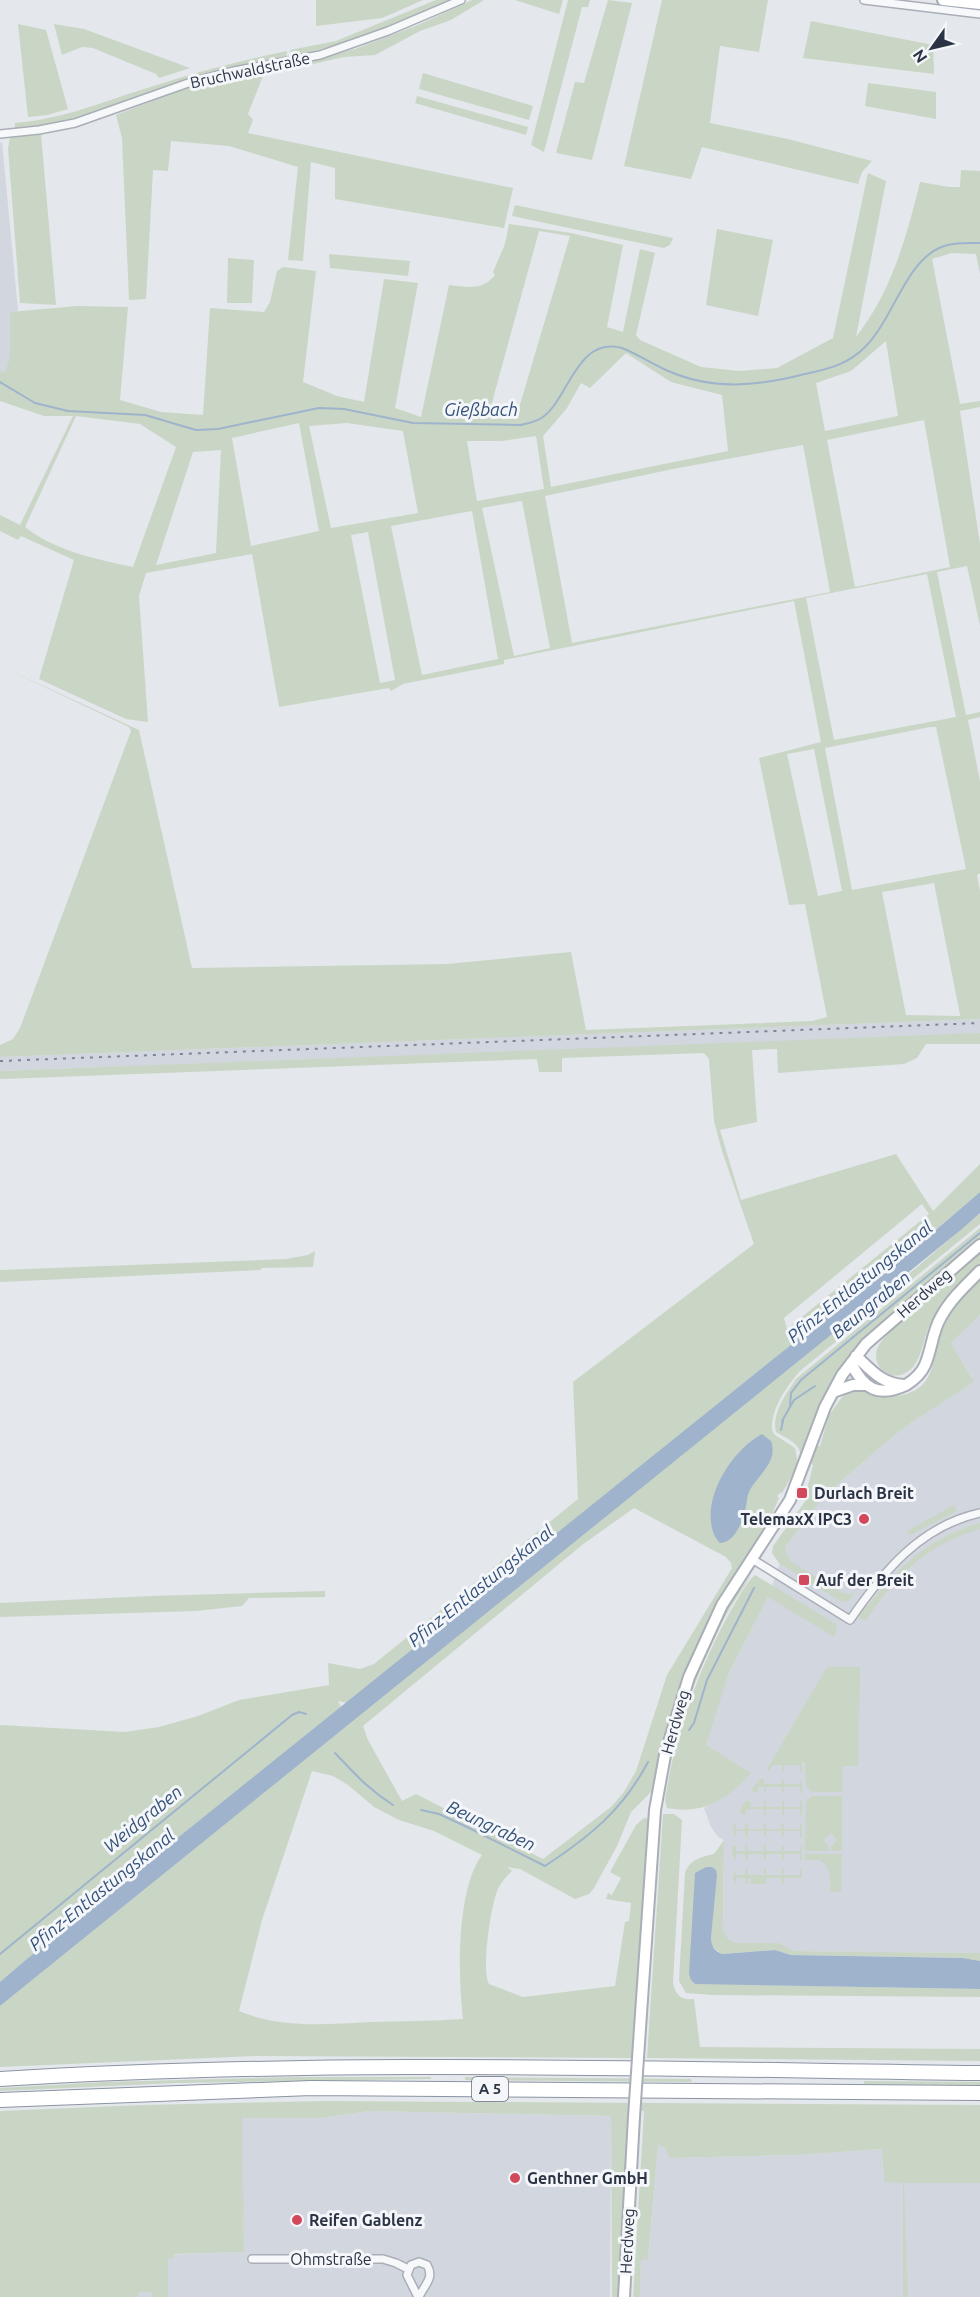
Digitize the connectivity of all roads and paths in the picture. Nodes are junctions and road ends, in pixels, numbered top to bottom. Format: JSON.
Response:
{"nodes":[{"id":1,"x":461,"y":0,"type":"edge"},
{"id":2,"x":864,"y":0,"type":"edge"},
{"id":3,"x":943,"y":0,"type":"edge"},
{"id":4,"x":980,"y":4,"type":"edge"},
{"id":5,"x":980,"y":14,"type":"edge"},
{"id":6,"x":0,"y":134,"type":"edge"},
{"id":7,"x":980,"y":1245,"type":"edge"},
{"id":8,"x":980,"y":1271,"type":"edge"},
{"id":9,"x":853,"y":1359,"type":"junction"},
{"id":10,"x":867,"y":1385,"type":"junction"},
{"id":11,"x":904,"y":1385,"type":"junction"},
{"id":12,"x":832,"y":1392,"type":"junction"},
{"id":13,"x":980,"y":1513,"type":"edge"},
{"id":14,"x":752,"y":1560,"type":"junction"},
{"id":15,"x":980,"y":2073,"type":"edge"},
{"id":16,"x":0,"y":2079,"type":"edge"},
{"id":17,"x":980,"y":2093,"type":"edge"},
{"id":18,"x":0,"y":2100,"type":"edge"},
{"id":19,"x":252,"y":2259,"type":"dead end"},
{"id":20,"x":408,"y":2270,"type":"junction"},
{"id":21,"x":419,"y":2297,"type":"edge"},
{"id":22,"x":624,"y":2297,"type":"edge"}],
"edges":[{"from":1,"to":6,"type":"street","name":"Bruchwaldstraße"},
{"from":2,"to":5,"type":"street"},
{"from":3,"to":4,"type":"main road"},
{"from":7,"to":9,"type":"main road","name":"Herdweg"},
{"from":8,"to":11,"type":"main road"},
{"from":9,"to":10,"type":"main road"},
{"from":9,"to":11,"type":"main road"},
{"from":9,"to":12,"type":"main road","name":"Herdweg"},
{"from":10,"to":11,"type":"main road"},
{"from":10,"to":12,"type":"main road"},
{"from":12,"to":14,"type":"main road","name":"Herdweg"},
{"from":13,"to":14,"type":"street"},
{"from":14,"to":22,"type":"main road","name":"Herdweg","bridge":true},
{"from":15,"to":16,"type":"highway","number":"A 5"},
{"from":17,"to":18,"type":"highway","number":"A 5"},
{"from":19,"to":20,"type":"street","name":"Ohmstraße"},
{"from":20,"to":21,"type":"street","name":"Ohmstraße"},
{"from":20,"to":21,"type":"street","name":"Ohmstraße"}]}
